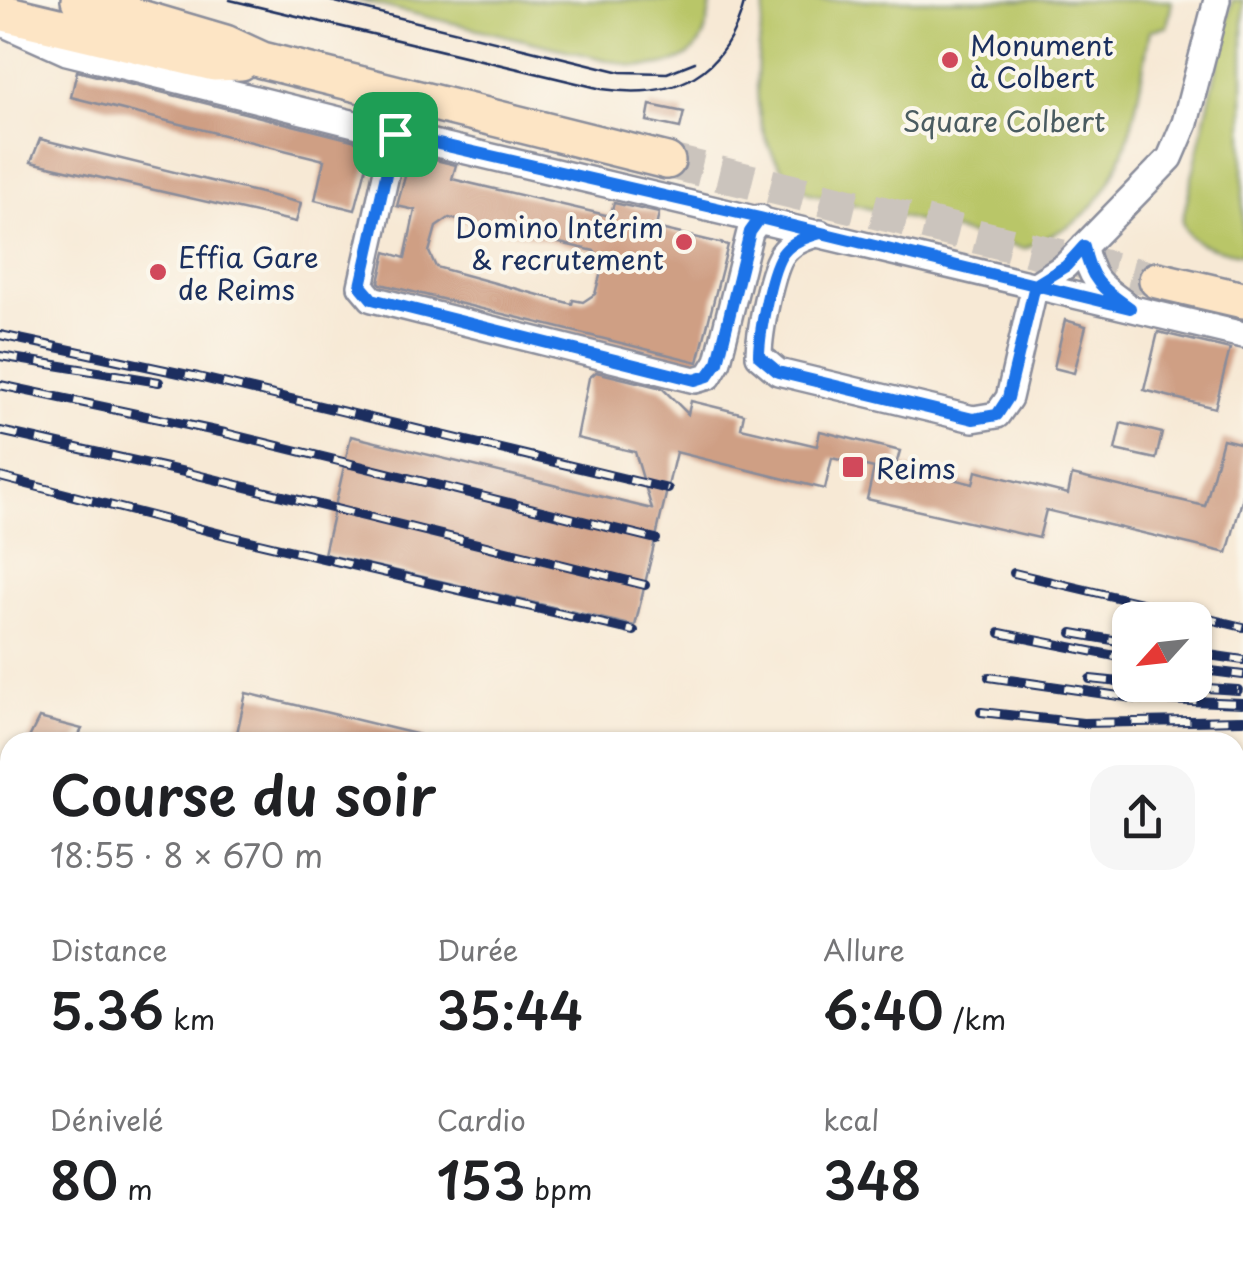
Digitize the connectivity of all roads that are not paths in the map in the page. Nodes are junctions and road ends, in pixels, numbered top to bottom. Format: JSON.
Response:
{"nodes":[{"id":1,"x":80,"y":0,"type":"edge"},
{"id":2,"x":1217,"y":0,"type":"edge"},
{"id":3,"x":4,"y":27,"type":"edge"},
{"id":4,"x":262,"y":60,"type":"junction"},
{"id":5,"x":395,"y":134,"type":"junction"},
{"id":6,"x":667,"y":161,"type":"tunnel mouth"},
{"id":7,"x":760,"y":218,"type":"junction"},
{"id":8,"x":820,"y":233,"type":"junction"},
{"id":9,"x":1084,"y":246,"type":"junction"},
{"id":10,"x":1157,"y":280,"type":"tunnel mouth"},
{"id":11,"x":1035,"y":285,"type":"junction"},
{"id":12,"x":1243,"y":300,"type":"edge"},
{"id":13,"x":1130,"y":308,"type":"junction"},
{"id":14,"x":1243,"y":335,"type":"edge"}],
"edges":[{"from":1,"to":4,"type":"main road"},
{"from":2,"to":9,"type":"street"},
{"from":3,"to":4,"type":"main road"},
{"from":3,"to":5,"type":"street"},
{"from":4,"to":6,"type":"main road"},
{"from":5,"to":7,"type":"street"},
{"from":5,"to":7,"type":"street"},
{"from":7,"to":8,"type":"street"},
{"from":8,"to":11,"type":"street"},
{"from":8,"to":11,"type":"street"},
{"from":9,"to":11,"type":"street"},
{"from":9,"to":13,"type":"street"},
{"from":10,"to":12,"type":"main road"},
{"from":11,"to":13,"type":"street"},
{"from":13,"to":14,"type":"street"}]}
